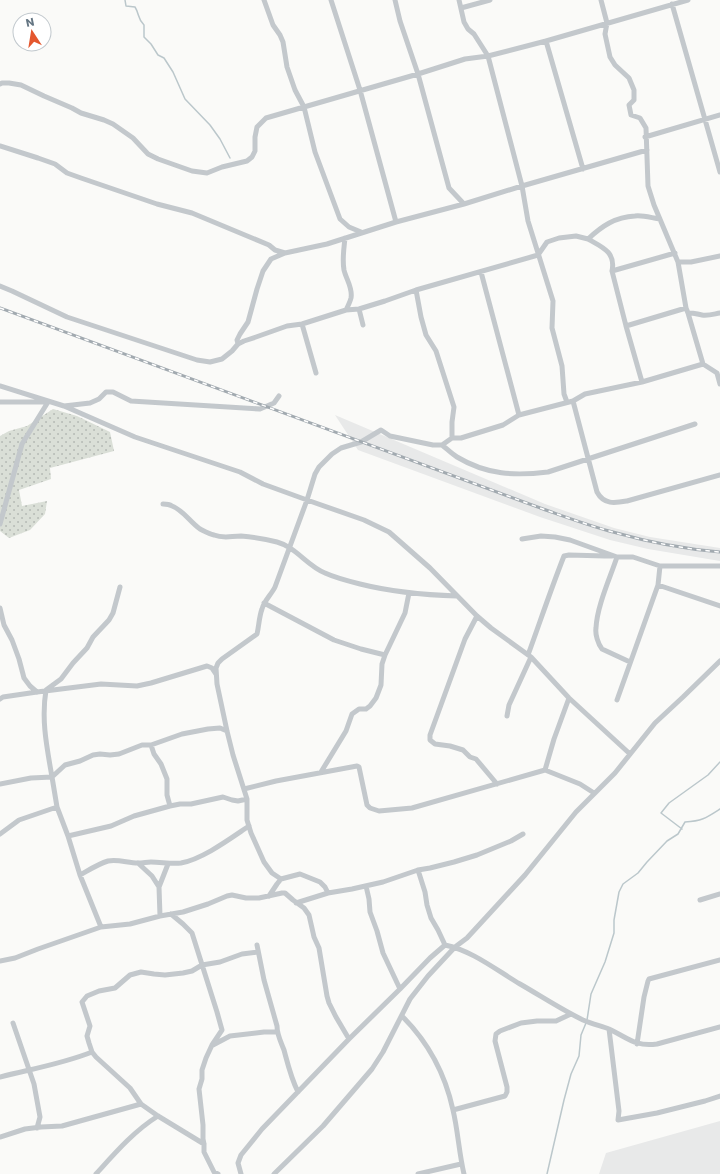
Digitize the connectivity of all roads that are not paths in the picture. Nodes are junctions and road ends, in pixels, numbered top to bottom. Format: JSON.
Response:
{"nodes":[{"id":1,"x":264,"y":0,"type":"edge"},
{"id":2,"x":331,"y":0,"type":"edge"},
{"id":3,"x":395,"y":0,"type":"edge"},
{"id":4,"x":459,"y":0,"type":"edge"},
{"id":5,"x":490,"y":0,"type":"edge"},
{"id":6,"x":601,"y":0,"type":"edge"},
{"id":7,"x":688,"y":0,"type":"edge"},
{"id":8,"x":672,"y":4,"type":"junction"},
{"id":9,"x":461,"y":8,"type":"junction"},
{"id":10,"x":607,"y":23,"type":"junction"},
{"id":11,"x":546,"y":41,"type":"junction"},
{"id":12,"x":488,"y":56,"type":"junction"},
{"id":13,"x":418,"y":74,"type":"junction"},
{"id":14,"x":0,"y":84,"type":"edge"},
{"id":15,"x":360,"y":90,"type":"junction"},
{"id":16,"x":304,"y":107,"type":"junction"},
{"id":17,"x":720,"y":114,"type":"edge"},
{"id":18,"x":705,"y":119,"type":"junction"},
{"id":19,"x":646,"y":137,"type":"junction"},
{"id":20,"x":0,"y":146,"type":"edge"},
{"id":21,"x":647,"y":150,"type":"junction"},
{"id":22,"x":583,"y":169,"type":"junction"},
{"id":23,"x":720,"y":172,"type":"edge"},
{"id":24,"x":522,"y":186,"type":"junction"},
{"id":25,"x":464,"y":204,"type":"junction"},
{"id":26,"x":660,"y":219,"type":"junction"},
{"id":27,"x":396,"y":222,"type":"junction"},
{"id":28,"x":361,"y":232,"type":"junction"},
{"id":29,"x":345,"y":238,"type":"junction"},
{"id":30,"x":588,"y":239,"type":"junction"},
{"id":31,"x":285,"y":253,"type":"junction"},
{"id":32,"x":674,"y":253,"type":"junction"},
{"id":33,"x":538,"y":255,"type":"junction"},
{"id":34,"x":720,"y":256,"type":"edge"},
{"id":35,"x":678,"y":262,"type":"junction"},
{"id":36,"x":612,"y":271,"type":"junction"},
{"id":37,"x":481,"y":272,"type":"junction"},
{"id":38,"x":0,"y":286,"type":"edge"},
{"id":39,"x":416,"y":290,"type":"junction"},
{"id":40,"x":359,"y":309,"type":"junction"},
{"id":41,"x":346,"y":310,"type":"junction"},
{"id":42,"x":687,"y":311,"type":"junction"},
{"id":43,"x":720,"y":313,"type":"edge"},
{"id":44,"x":302,"y":324,"type":"junction"},
{"id":45,"x":363,"y":325,"type":"dead end"},
{"id":46,"x":626,"y":326,"type":"junction"},
{"id":47,"x":238,"y":344,"type":"junction"},
{"id":48,"x":703,"y":364,"type":"junction"},
{"id":49,"x":316,"y":373,"type":"dead end"},
{"id":50,"x":718,"y":373,"type":"edge"},
{"id":51,"x":642,"y":382,"type":"junction"},
{"id":52,"x":720,"y":384,"type":"edge"},
{"id":53,"x":0,"y":386,"type":"edge"},
{"id":54,"x":279,"y":396,"type":"dead end"},
{"id":55,"x":573,"y":401,"type":"junction"},
{"id":56,"x":0,"y":402,"type":"edge"},
{"id":57,"x":48,"y":402,"type":"junction"},
{"id":58,"x":567,"y":402,"type":"junction"},
{"id":59,"x":64,"y":406,"type":"junction"},
{"id":60,"x":519,"y":415,"type":"junction"},
{"id":61,"x":695,"y":424,"type":"dead end"},
{"id":62,"x":452,"y":438,"type":"junction"},
{"id":63,"x":442,"y":445,"type":"junction"},
{"id":64,"x":588,"y":458,"type":"junction"},
{"id":65,"x":720,"y":475,"type":"edge"},
{"id":66,"x":307,"y":500,"type":"junction"},
{"id":67,"x":163,"y":504,"type":"dead end"},
{"id":68,"x":2,"y":511,"type":"edge"},
{"id":69,"x":0,"y":524,"type":"edge"},
{"id":70,"x":522,"y":539,"type":"dead end"},
{"id":71,"x":289,"y":547,"type":"junction"},
{"id":72,"x":615,"y":556,"type":"junction"},
{"id":73,"x":660,"y":566,"type":"junction"},
{"id":74,"x":720,"y":566,"type":"edge"},
{"id":75,"x":658,"y":585,"type":"junction"},
{"id":76,"x":120,"y":587,"type":"dead end"},
{"id":77,"x":409,"y":593,"type":"junction"},
{"id":78,"x":457,"y":596,"type":"junction"},
{"id":79,"x":264,"y":603,"type":"junction"},
{"id":80,"x":720,"y":606,"type":"edge"},
{"id":81,"x":0,"y":608,"type":"edge"},
{"id":82,"x":477,"y":616,"type":"junction"},
{"id":83,"x":385,"y":655,"type":"junction"},
{"id":84,"x":529,"y":656,"type":"junction"},
{"id":85,"x":720,"y":661,"type":"edge"},
{"id":86,"x":630,"y":662,"type":"junction"},
{"id":87,"x":218,"y":663,"type":"junction"},
{"id":88,"x":207,"y":666,"type":"junction"},
{"id":89,"x":216,"y":675,"type":"junction"},
{"id":90,"x":46,"y":690,"type":"junction"},
{"id":91,"x":37,"y":692,"type":"junction"},
{"id":92,"x":569,"y":698,"type":"junction"},
{"id":93,"x":0,"y":699,"type":"edge"},
{"id":94,"x":617,"y":700,"type":"dead end"},
{"id":95,"x":507,"y":716,"type":"dead end"},
{"id":96,"x":227,"y":731,"type":"junction"},
{"id":97,"x":151,"y":745,"type":"junction"},
{"id":98,"x":630,"y":754,"type":"junction"},
{"id":99,"x":545,"y":770,"type":"junction"},
{"id":100,"x":321,"y":772,"type":"junction"},
{"id":101,"x":52,"y":777,"type":"junction"},
{"id":102,"x":0,"y":784,"type":"edge"},
{"id":103,"x":497,"y":784,"type":"junction"},
{"id":104,"x":244,"y":789,"type":"junction"},
{"id":105,"x":594,"y":793,"type":"junction"},
{"id":106,"x":247,"y":799,"type":"junction"},
{"id":107,"x":170,"y":806,"type":"junction"},
{"id":108,"x":57,"y":807,"type":"junction"},
{"id":109,"x":249,"y":826,"type":"junction"},
{"id":110,"x":0,"y":834,"type":"edge"},
{"id":111,"x":523,"y":834,"type":"dead end"},
{"id":112,"x":68,"y":836,"type":"junction"},
{"id":113,"x":138,"y":863,"type":"junction"},
{"id":114,"x":168,"y":864,"type":"junction"},
{"id":115,"x":418,"y":870,"type":"junction"},
{"id":116,"x":80,"y":875,"type":"junction"},
{"id":117,"x":281,"y":879,"type":"junction"},
{"id":118,"x":366,"y":886,"type":"junction"},
{"id":119,"x":159,"y":887,"type":"junction"},
{"id":120,"x":328,"y":893,"type":"junction"},
{"id":121,"x":720,"y":894,"type":"edge"},
{"id":122,"x":269,"y":896,"type":"junction"},
{"id":123,"x":700,"y":900,"type":"dead end"},
{"id":124,"x":296,"y":903,"type":"junction"},
{"id":125,"x":171,"y":914,"type":"junction"},
{"id":126,"x":160,"y":916,"type":"junction"},
{"id":127,"x":101,"y":928,"type":"junction"},
{"id":128,"x":445,"y":944,"type":"junction"},
{"id":129,"x":257,"y":945,"type":"dead end"},
{"id":130,"x":455,"y":947,"type":"junction"},
{"id":131,"x":258,"y":952,"type":"junction"},
{"id":132,"x":720,"y":960,"type":"edge"},
{"id":133,"x":0,"y":961,"type":"edge"},
{"id":134,"x":202,"y":965,"type":"junction"},
{"id":135,"x":400,"y":989,"type":"junction"},
{"id":136,"x":571,"y":1014,"type":"junction"},
{"id":137,"x":402,"y":1016,"type":"junction"},
{"id":138,"x":13,"y":1023,"type":"dead end"},
{"id":139,"x":720,"y":1027,"type":"edge"},
{"id":140,"x":609,"y":1029,"type":"junction"},
{"id":141,"x":277,"y":1032,"type":"junction"},
{"id":142,"x":349,"y":1039,"type":"junction"},
{"id":143,"x":637,"y":1044,"type":"junction"},
{"id":144,"x":212,"y":1045,"type":"junction"},
{"id":145,"x":92,"y":1052,"type":"junction"},
{"id":146,"x":28,"y":1069,"type":"junction"},
{"id":147,"x":0,"y":1077,"type":"edge"},
{"id":148,"x":298,"y":1092,"type":"junction"},
{"id":149,"x":720,"y":1096,"type":"edge"},
{"id":150,"x":140,"y":1104,"type":"junction"},
{"id":151,"x":453,"y":1110,"type":"junction"},
{"id":152,"x":158,"y":1116,"type":"junction"},
{"id":153,"x":36,"y":1128,"type":"junction"},
{"id":154,"x":0,"y":1137,"type":"edge"},
{"id":155,"x":204,"y":1144,"type":"junction"},
{"id":156,"x":461,"y":1164,"type":"junction"},
{"id":157,"x":96,"y":1174,"type":"edge"},
{"id":158,"x":218,"y":1174,"type":"edge"},
{"id":159,"x":241,"y":1174,"type":"edge"},
{"id":160,"x":274,"y":1174,"type":"edge"},
{"id":161,"x":418,"y":1174,"type":"edge"},
{"id":162,"x":464,"y":1174,"type":"edge"}],
"edges":[{"from":1,"to":16,"type":"street"},
{"from":2,"to":15,"type":"street"},
{"from":3,"to":13,"type":"street"},
{"from":4,"to":9,"type":"street"},
{"from":5,"to":9,"type":"street"},
{"from":6,"to":10,"type":"street"},
{"from":7,"to":8,"type":"street"},
{"from":8,"to":10,"type":"street"},
{"from":8,"to":18,"type":"street"},
{"from":9,"to":12,"type":"street"},
{"from":10,"to":11,"type":"street"},
{"from":10,"to":19,"type":"street"},
{"from":11,"to":12,"type":"street"},
{"from":11,"to":22,"type":"street"},
{"from":12,"to":13,"type":"street"},
{"from":12,"to":24,"type":"street"},
{"from":13,"to":15,"type":"street"},
{"from":13,"to":25,"type":"street"},
{"from":14,"to":16,"type":"street"},
{"from":15,"to":16,"type":"street"},
{"from":15,"to":27,"type":"street"},
{"from":16,"to":28,"type":"street"},
{"from":17,"to":18,"type":"street"},
{"from":18,"to":19,"type":"street"},
{"from":18,"to":23,"type":"street"},
{"from":19,"to":21,"type":"street"},
{"from":20,"to":31,"type":"street"},
{"from":21,"to":22,"type":"street"},
{"from":21,"to":26,"type":"street"},
{"from":22,"to":24,"type":"street"},
{"from":24,"to":25,"type":"street"},
{"from":24,"to":33,"type":"street"},
{"from":25,"to":27,"type":"street"},
{"from":26,"to":30,"type":"street"},
{"from":26,"to":32,"type":"street"},
{"from":27,"to":28,"type":"street"},
{"from":28,"to":29,"type":"street"},
{"from":29,"to":31,"type":"street"},
{"from":29,"to":41,"type":"street"},
{"from":30,"to":33,"type":"street"},
{"from":30,"to":36,"type":"street"},
{"from":31,"to":47,"type":"street"},
{"from":32,"to":35,"type":"street"},
{"from":32,"to":36,"type":"street"},
{"from":33,"to":37,"type":"street"},
{"from":33,"to":58,"type":"street"},
{"from":34,"to":35,"type":"street"},
{"from":35,"to":42,"type":"street"},
{"from":36,"to":46,"type":"street"},
{"from":37,"to":39,"type":"street"},
{"from":37,"to":60,"type":"street"},
{"from":38,"to":47,"type":"street"},
{"from":39,"to":40,"type":"street"},
{"from":39,"to":62,"type":"street"},
{"from":40,"to":41,"type":"street"},
{"from":40,"to":45,"type":"street"},
{"from":41,"to":44,"type":"street"},
{"from":42,"to":43,"type":"street"},
{"from":42,"to":46,"type":"street"},
{"from":42,"to":48,"type":"street"},
{"from":44,"to":47,"type":"street"},
{"from":44,"to":49,"type":"street"},
{"from":46,"to":51,"type":"street"},
{"from":48,"to":50,"type":"street"},
{"from":48,"to":51,"type":"street"},
{"from":50,"to":52,"type":"street"},
{"from":51,"to":55,"type":"street"},
{"from":53,"to":57,"type":"street"},
{"from":54,"to":59,"type":"street"},
{"from":55,"to":58,"type":"street"},
{"from":55,"to":64,"type":"street"},
{"from":56,"to":57,"type":"street"},
{"from":57,"to":59,"type":"street"},
{"from":57,"to":68,"type":"street"},
{"from":58,"to":60,"type":"street"},
{"from":59,"to":66,"type":"street"},
{"from":60,"to":62,"type":"street"},
{"from":61,"to":64,"type":"street"},
{"from":62,"to":63,"type":"street"},
{"from":63,"to":64,"type":"street"},
{"from":63,"to":66,"type":"street"},
{"from":64,"to":65,"type":"street"},
{"from":66,"to":71,"type":"street"},
{"from":66,"to":78,"type":"street"},
{"from":67,"to":71,"type":"street"},
{"from":68,"to":69,"type":"street"},
{"from":70,"to":72,"type":"street"},
{"from":71,"to":77,"type":"street"},
{"from":71,"to":79,"type":"street"},
{"from":72,"to":73,"type":"street"},
{"from":72,"to":84,"type":"street"},
{"from":72,"to":86,"type":"street"},
{"from":73,"to":74,"type":"street"},
{"from":73,"to":75,"type":"street"},
{"from":75,"to":80,"type":"street"},
{"from":75,"to":86,"type":"street"},
{"from":76,"to":90,"type":"street"},
{"from":77,"to":78,"type":"street"},
{"from":77,"to":83,"type":"street"},
{"from":78,"to":82,"type":"street"},
{"from":79,"to":83,"type":"street"},
{"from":79,"to":87,"type":"street"},
{"from":81,"to":91,"type":"street"},
{"from":82,"to":84,"type":"street"},
{"from":82,"to":103,"type":"street"},
{"from":83,"to":100,"type":"street"},
{"from":84,"to":92,"type":"street"},
{"from":84,"to":95,"type":"street"},
{"from":85,"to":98,"type":"street"},
{"from":86,"to":94,"type":"street"},
{"from":87,"to":88,"type":"street"},
{"from":87,"to":89,"type":"street"},
{"from":88,"to":89,"type":"street"},
{"from":88,"to":90,"type":"street"},
{"from":89,"to":96,"type":"street"},
{"from":90,"to":91,"type":"street"},
{"from":90,"to":101,"type":"street"},
{"from":91,"to":93,"type":"street"},
{"from":92,"to":98,"type":"street"},
{"from":92,"to":99,"type":"street"},
{"from":96,"to":97,"type":"street"},
{"from":96,"to":104,"type":"street"},
{"from":97,"to":101,"type":"street"},
{"from":97,"to":107,"type":"street"},
{"from":98,"to":105,"type":"street"},
{"from":99,"to":103,"type":"street"},
{"from":99,"to":105,"type":"street"},
{"from":100,"to":103,"type":"street"},
{"from":100,"to":104,"type":"street"},
{"from":101,"to":102,"type":"street"},
{"from":101,"to":108,"type":"street"},
{"from":104,"to":106,"type":"street"},
{"from":105,"to":130,"type":"street"},
{"from":106,"to":107,"type":"street"},
{"from":106,"to":109,"type":"street"},
{"from":107,"to":112,"type":"street"},
{"from":108,"to":110,"type":"street"},
{"from":108,"to":112,"type":"street"},
{"from":109,"to":114,"type":"street"},
{"from":109,"to":117,"type":"street"},
{"from":111,"to":115,"type":"street"},
{"from":112,"to":116,"type":"street"},
{"from":113,"to":114,"type":"street"},
{"from":113,"to":116,"type":"street"},
{"from":113,"to":119,"type":"street"},
{"from":114,"to":119,"type":"street"},
{"from":115,"to":118,"type":"street"},
{"from":115,"to":128,"type":"street"},
{"from":116,"to":127,"type":"street"},
{"from":117,"to":120,"type":"street"},
{"from":117,"to":122,"type":"street"},
{"from":118,"to":120,"type":"street"},
{"from":118,"to":135,"type":"street"},
{"from":119,"to":126,"type":"street"},
{"from":120,"to":124,"type":"street"},
{"from":121,"to":123,"type":"street"},
{"from":122,"to":124,"type":"street"},
{"from":122,"to":125,"type":"street"},
{"from":124,"to":142,"type":"street"},
{"from":125,"to":126,"type":"street"},
{"from":125,"to":134,"type":"street"},
{"from":126,"to":127,"type":"street"},
{"from":127,"to":133,"type":"street"},
{"from":128,"to":130,"type":"street"},
{"from":128,"to":135,"type":"street"},
{"from":129,"to":131,"type":"street"},
{"from":130,"to":136,"type":"street"},
{"from":130,"to":137,"type":"street"},
{"from":131,"to":134,"type":"street"},
{"from":131,"to":141,"type":"street"},
{"from":132,"to":143,"type":"street"},
{"from":134,"to":144,"type":"street"},
{"from":134,"to":145,"type":"street"},
{"from":135,"to":142,"type":"street"},
{"from":136,"to":140,"type":"street"},
{"from":136,"to":151,"type":"street"},
{"from":137,"to":151,"type":"street"},
{"from":137,"to":160,"type":"street"},
{"from":138,"to":146,"type":"street"},
{"from":139,"to":143,"type":"street"},
{"from":140,"to":143,"type":"street"},
{"from":140,"to":149,"type":"street"},
{"from":141,"to":144,"type":"street"},
{"from":141,"to":148,"type":"street"},
{"from":142,"to":148,"type":"street"},
{"from":144,"to":155,"type":"street"},
{"from":145,"to":146,"type":"street"},
{"from":145,"to":150,"type":"street"},
{"from":146,"to":147,"type":"street"},
{"from":146,"to":153,"type":"street"},
{"from":148,"to":159,"type":"street"},
{"from":150,"to":152,"type":"street"},
{"from":150,"to":153,"type":"street"},
{"from":151,"to":156,"type":"street"},
{"from":152,"to":155,"type":"street"},
{"from":152,"to":157,"type":"street"},
{"from":153,"to":154,"type":"street"},
{"from":155,"to":158,"type":"street"},
{"from":156,"to":161,"type":"street"},
{"from":156,"to":162,"type":"street"}]}
